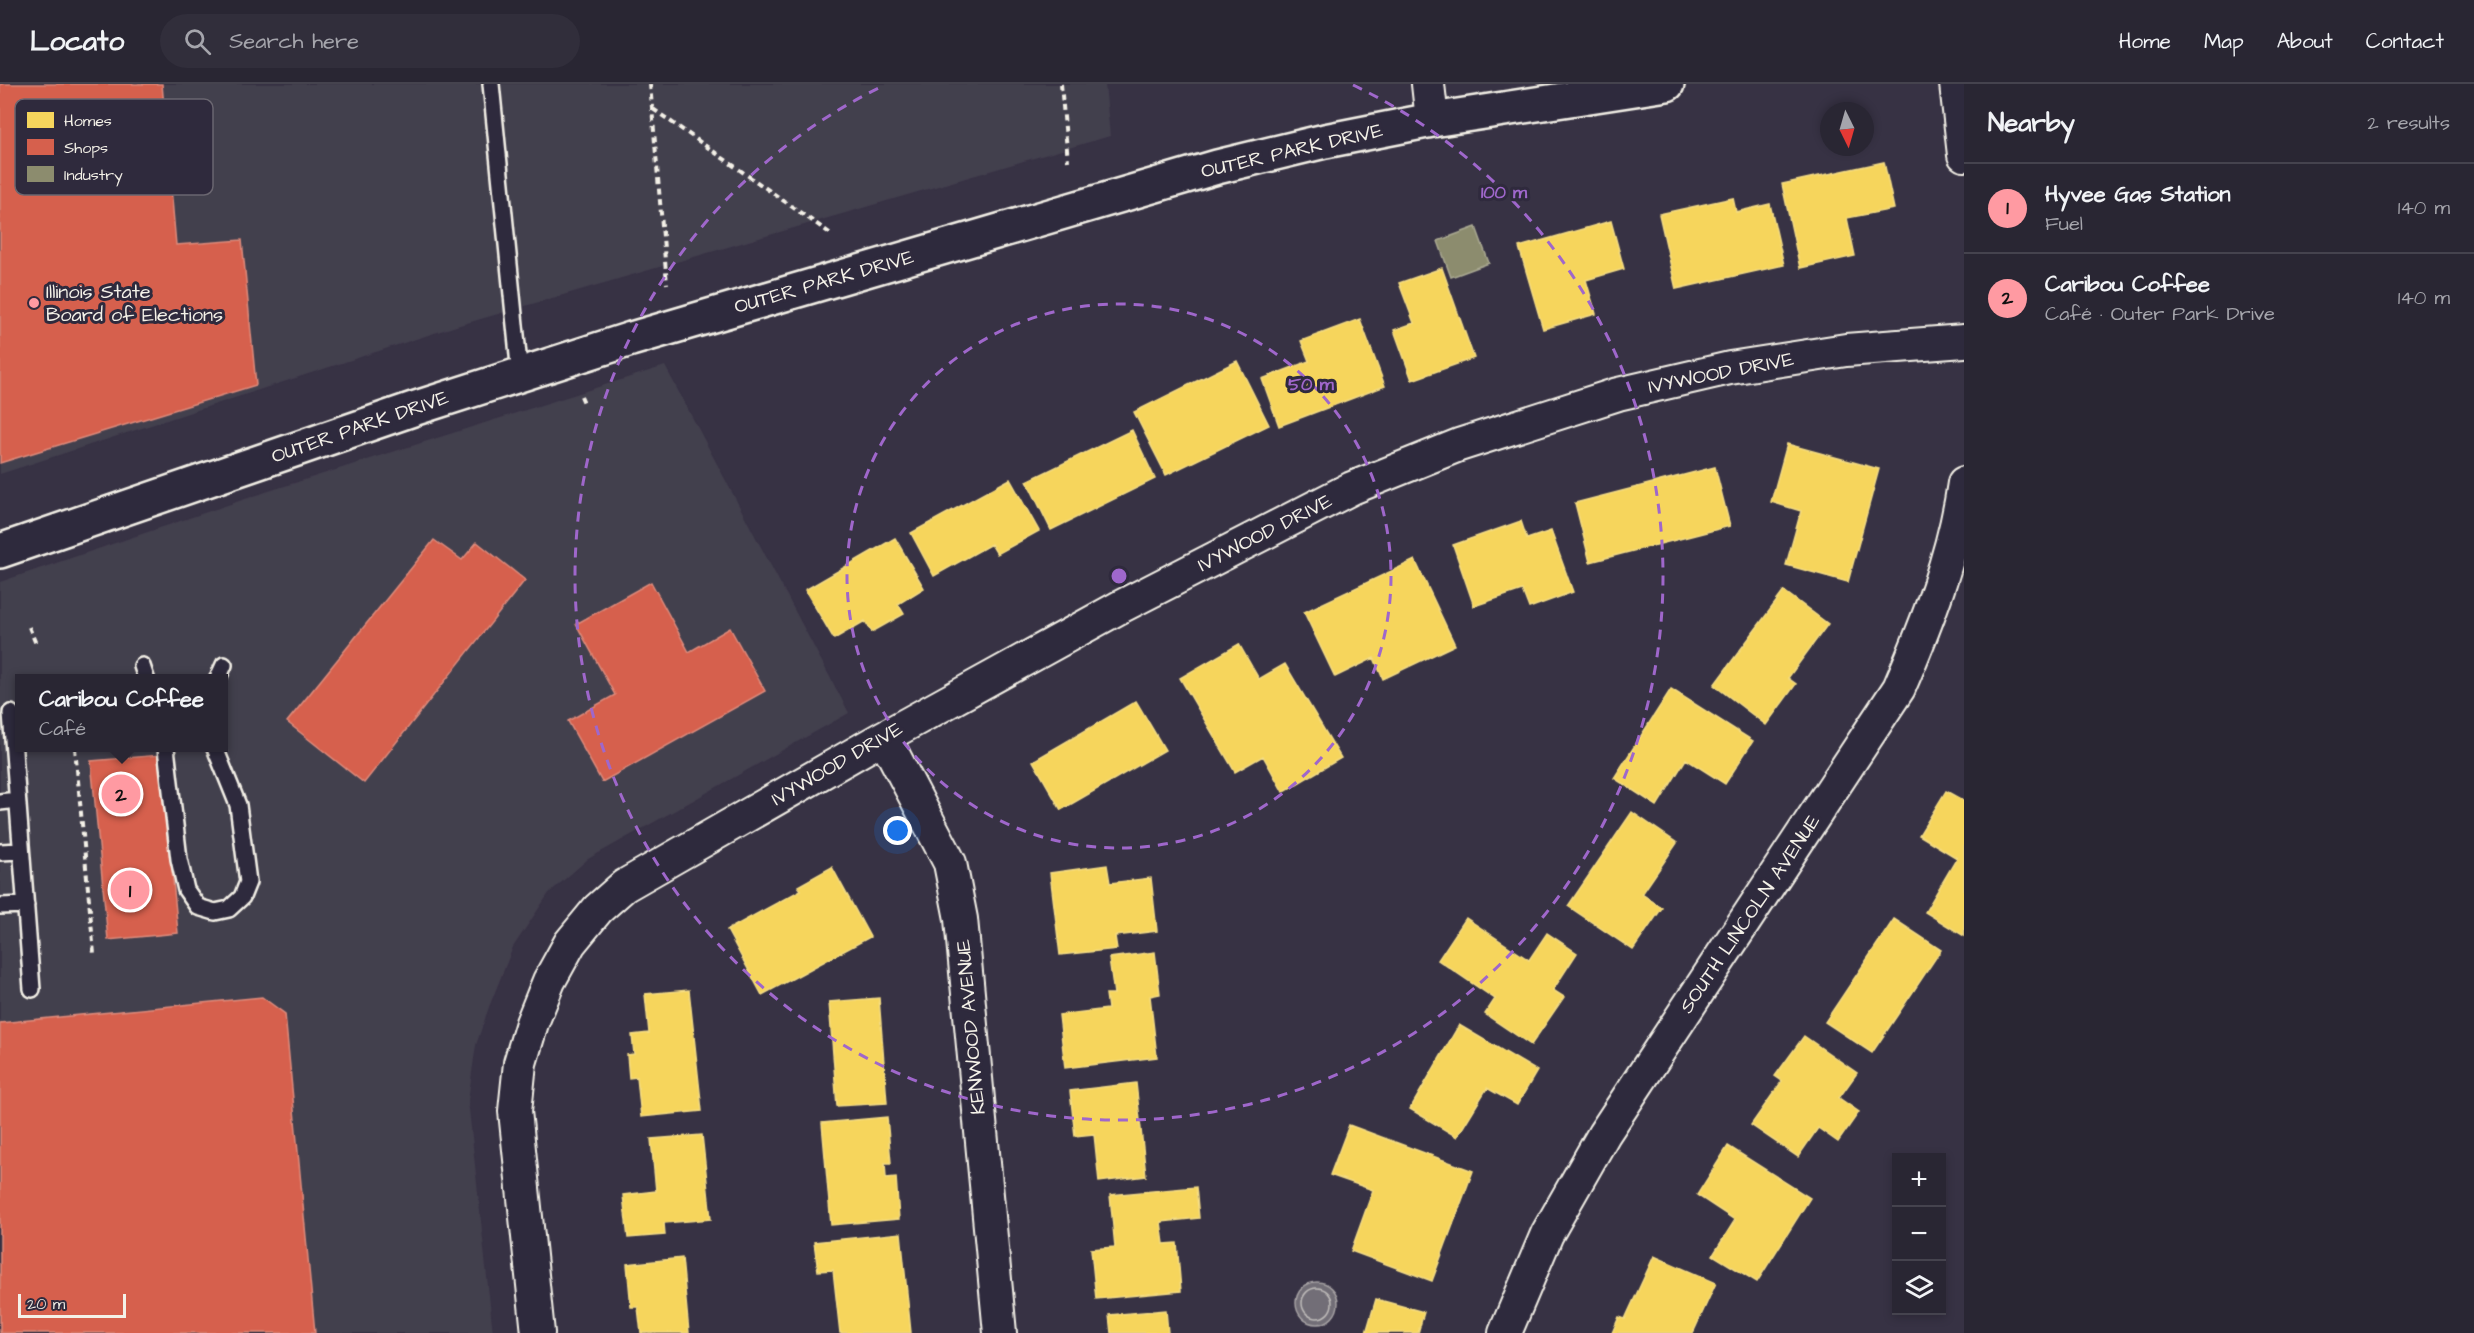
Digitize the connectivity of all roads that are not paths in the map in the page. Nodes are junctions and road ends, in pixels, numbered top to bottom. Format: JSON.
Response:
{"nodes":[{"id":1,"x":491,"y":84,"type":"edge"},
{"id":2,"x":1428,"y":84,"type":"edge"},
{"id":3,"x":1666,"y":84,"type":"edge"},
{"id":4,"x":1956,"y":84,"type":"edge"},
{"id":5,"x":1432,"y":120,"type":"junction"},
{"id":6,"x":1964,"y":155,"type":"edge"},
{"id":7,"x":1964,"y":341,"type":"edge"},
{"id":8,"x":520,"y":375,"type":"junction"},
{"id":9,"x":1964,"y":483,"type":"edge"},
{"id":10,"x":0,"y":551,"type":"edge"},
{"id":11,"x":11,"y":713,"type":"dead end"},
{"id":12,"x":884,"y":737,"type":"junction"},
{"id":13,"x":167,"y":752,"type":"edge"},
{"id":14,"x":217,"y":752,"type":"edge"},
{"id":15,"x":17,"y":800,"type":"junction"},
{"id":16,"x":0,"y":802,"type":"edge"},
{"id":17,"x":21,"y":851,"type":"junction"},
{"id":18,"x":0,"y":852,"type":"edge"},
{"id":19,"x":26,"y":905,"type":"junction"},
{"id":20,"x":0,"y":906,"type":"edge"},
{"id":21,"x":32,"y":989,"type":"dead end"},
{"id":22,"x":537,"y":1333,"type":"edge"},
{"id":23,"x":1000,"y":1333,"type":"edge"},
{"id":24,"x":1505,"y":1333,"type":"edge"}],
"edges":[{"from":1,"to":8,"type":"lane"},
{"from":2,"to":5,"type":"street"},
{"from":3,"to":5,"type":"street","name":"OUTER PARK DRIVE"},
{"from":4,"to":6,"type":"street"},
{"from":5,"to":8,"type":"street","name":"OUTER PARK DRIVE"},
{"from":7,"to":12,"type":"street","name":"IVYWOOD DRIVE"},
{"from":8,"to":10,"type":"street","name":"OUTER PARK DRIVE"},
{"from":9,"to":24,"type":"street","name":"SOUTH LINCOLN AVENUE"},
{"from":11,"to":15,"type":"lane"},
{"from":12,"to":22,"type":"street","name":"IVYWOOD DRIVE"},
{"from":12,"to":23,"type":"street","name":"KENWOOD AVENUE"},
{"from":13,"to":14,"type":"lane"},
{"from":15,"to":16,"type":"lane"},
{"from":15,"to":17,"type":"lane"},
{"from":17,"to":18,"type":"lane"},
{"from":17,"to":19,"type":"lane"},
{"from":19,"to":20,"type":"lane"},
{"from":19,"to":21,"type":"lane"}]}
